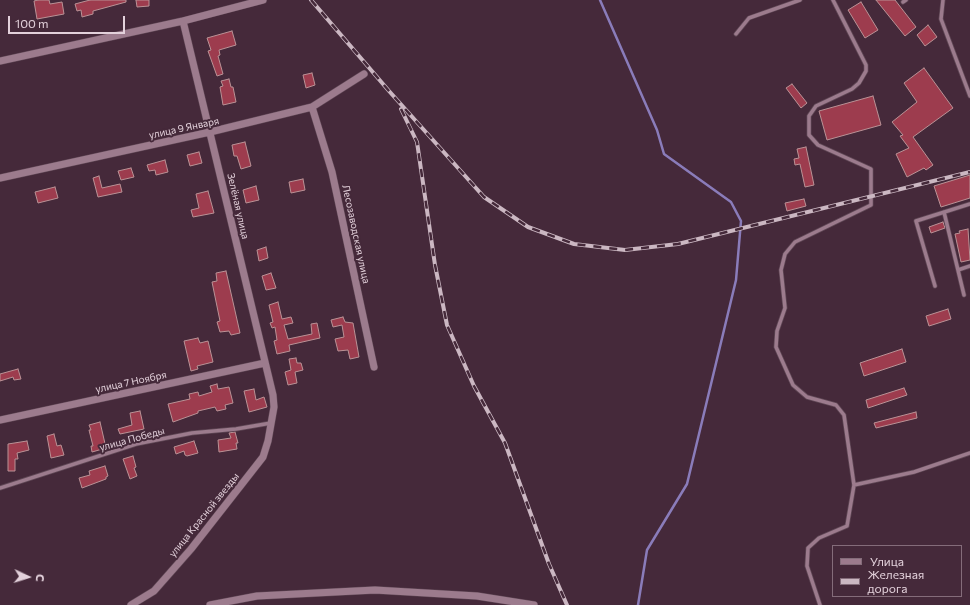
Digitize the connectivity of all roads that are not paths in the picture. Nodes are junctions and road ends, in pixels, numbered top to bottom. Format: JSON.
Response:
{"nodes":[{"id":1,"x":263,"y":0,"type":"edge"},
{"id":2,"x":800,"y":0,"type":"edge"},
{"id":3,"x":833,"y":0,"type":"edge"},
{"id":4,"x":943,"y":0,"type":"edge"},
{"id":5,"x":183,"y":21,"type":"junction"},
{"id":6,"x":736,"y":34,"type":"dead end"},
{"id":7,"x":0,"y":61,"type":"edge"},
{"id":8,"x":364,"y":74,"type":"dead end"},
{"id":9,"x":970,"y":96,"type":"edge"},
{"id":10,"x":312,"y":107,"type":"junction"},
{"id":11,"x":210,"y":132,"type":"junction"},
{"id":12,"x":0,"y":178,"type":"edge"},
{"id":13,"x":970,"y":204,"type":"edge"},
{"id":14,"x":944,"y":212,"type":"junction"},
{"id":15,"x":970,"y":266,"type":"edge"},
{"id":16,"x":958,"y":270,"type":"junction"},
{"id":17,"x":935,"y":286,"type":"dead end"},
{"id":18,"x":964,"y":295,"type":"dead end"},
{"id":19,"x":265,"y":363,"type":"junction"},
{"id":20,"x":374,"y":367,"type":"dead end"},
{"id":21,"x":273,"y":395,"type":"joint"},
{"id":22,"x":0,"y":420,"type":"edge"},
{"id":23,"x":271,"y":423,"type":"junction"},
{"id":24,"x":970,"y":453,"type":"edge"},
{"id":25,"x":854,"y":485,"type":"junction"},
{"id":26,"x":0,"y":488,"type":"edge"},
{"id":27,"x":131,"y":605,"type":"edge"},
{"id":28,"x":210,"y":605,"type":"edge"},
{"id":29,"x":534,"y":605,"type":"edge"},
{"id":30,"x":820,"y":605,"type":"edge"}],
"edges":[{"from":1,"to":5,"type":"street"},
{"from":2,"to":6,"type":"lane"},
{"from":3,"to":25,"type":"lane"},
{"from":4,"to":9,"type":"lane"},
{"from":5,"to":7,"type":"street"},
{"from":5,"to":11,"type":"street","name":"Зелёная улица"},
{"from":8,"to":10,"type":"street","name":"улица 9 Января"},
{"from":10,"to":11,"type":"street","name":"улица 9 Января"},
{"from":10,"to":20,"type":"street","name":"Лесозаводская улица"},
{"from":11,"to":12,"type":"street","name":"улица 9 Января"},
{"from":11,"to":19,"type":"street","name":"Зелёная улица"},
{"from":13,"to":14,"type":"lane"},
{"from":14,"to":16,"type":"lane"},
{"from":14,"to":17,"type":"lane"},
{"from":15,"to":16,"type":"lane"},
{"from":16,"to":18,"type":"lane"},
{"from":19,"to":21,"type":"street","name":"Зелёная улица"},
{"from":19,"to":22,"type":"street","name":"улица 7 Ноября"},
{"from":21,"to":23,"type":"street","name":"улица Красной звезды"},
{"from":23,"to":26,"type":"lane","name":"улица Победы"},
{"from":23,"to":27,"type":"street","name":"улица Красной звезды"},
{"from":24,"to":25,"type":"lane"},
{"from":25,"to":30,"type":"lane"},
{"from":28,"to":29,"type":"street"}]}
